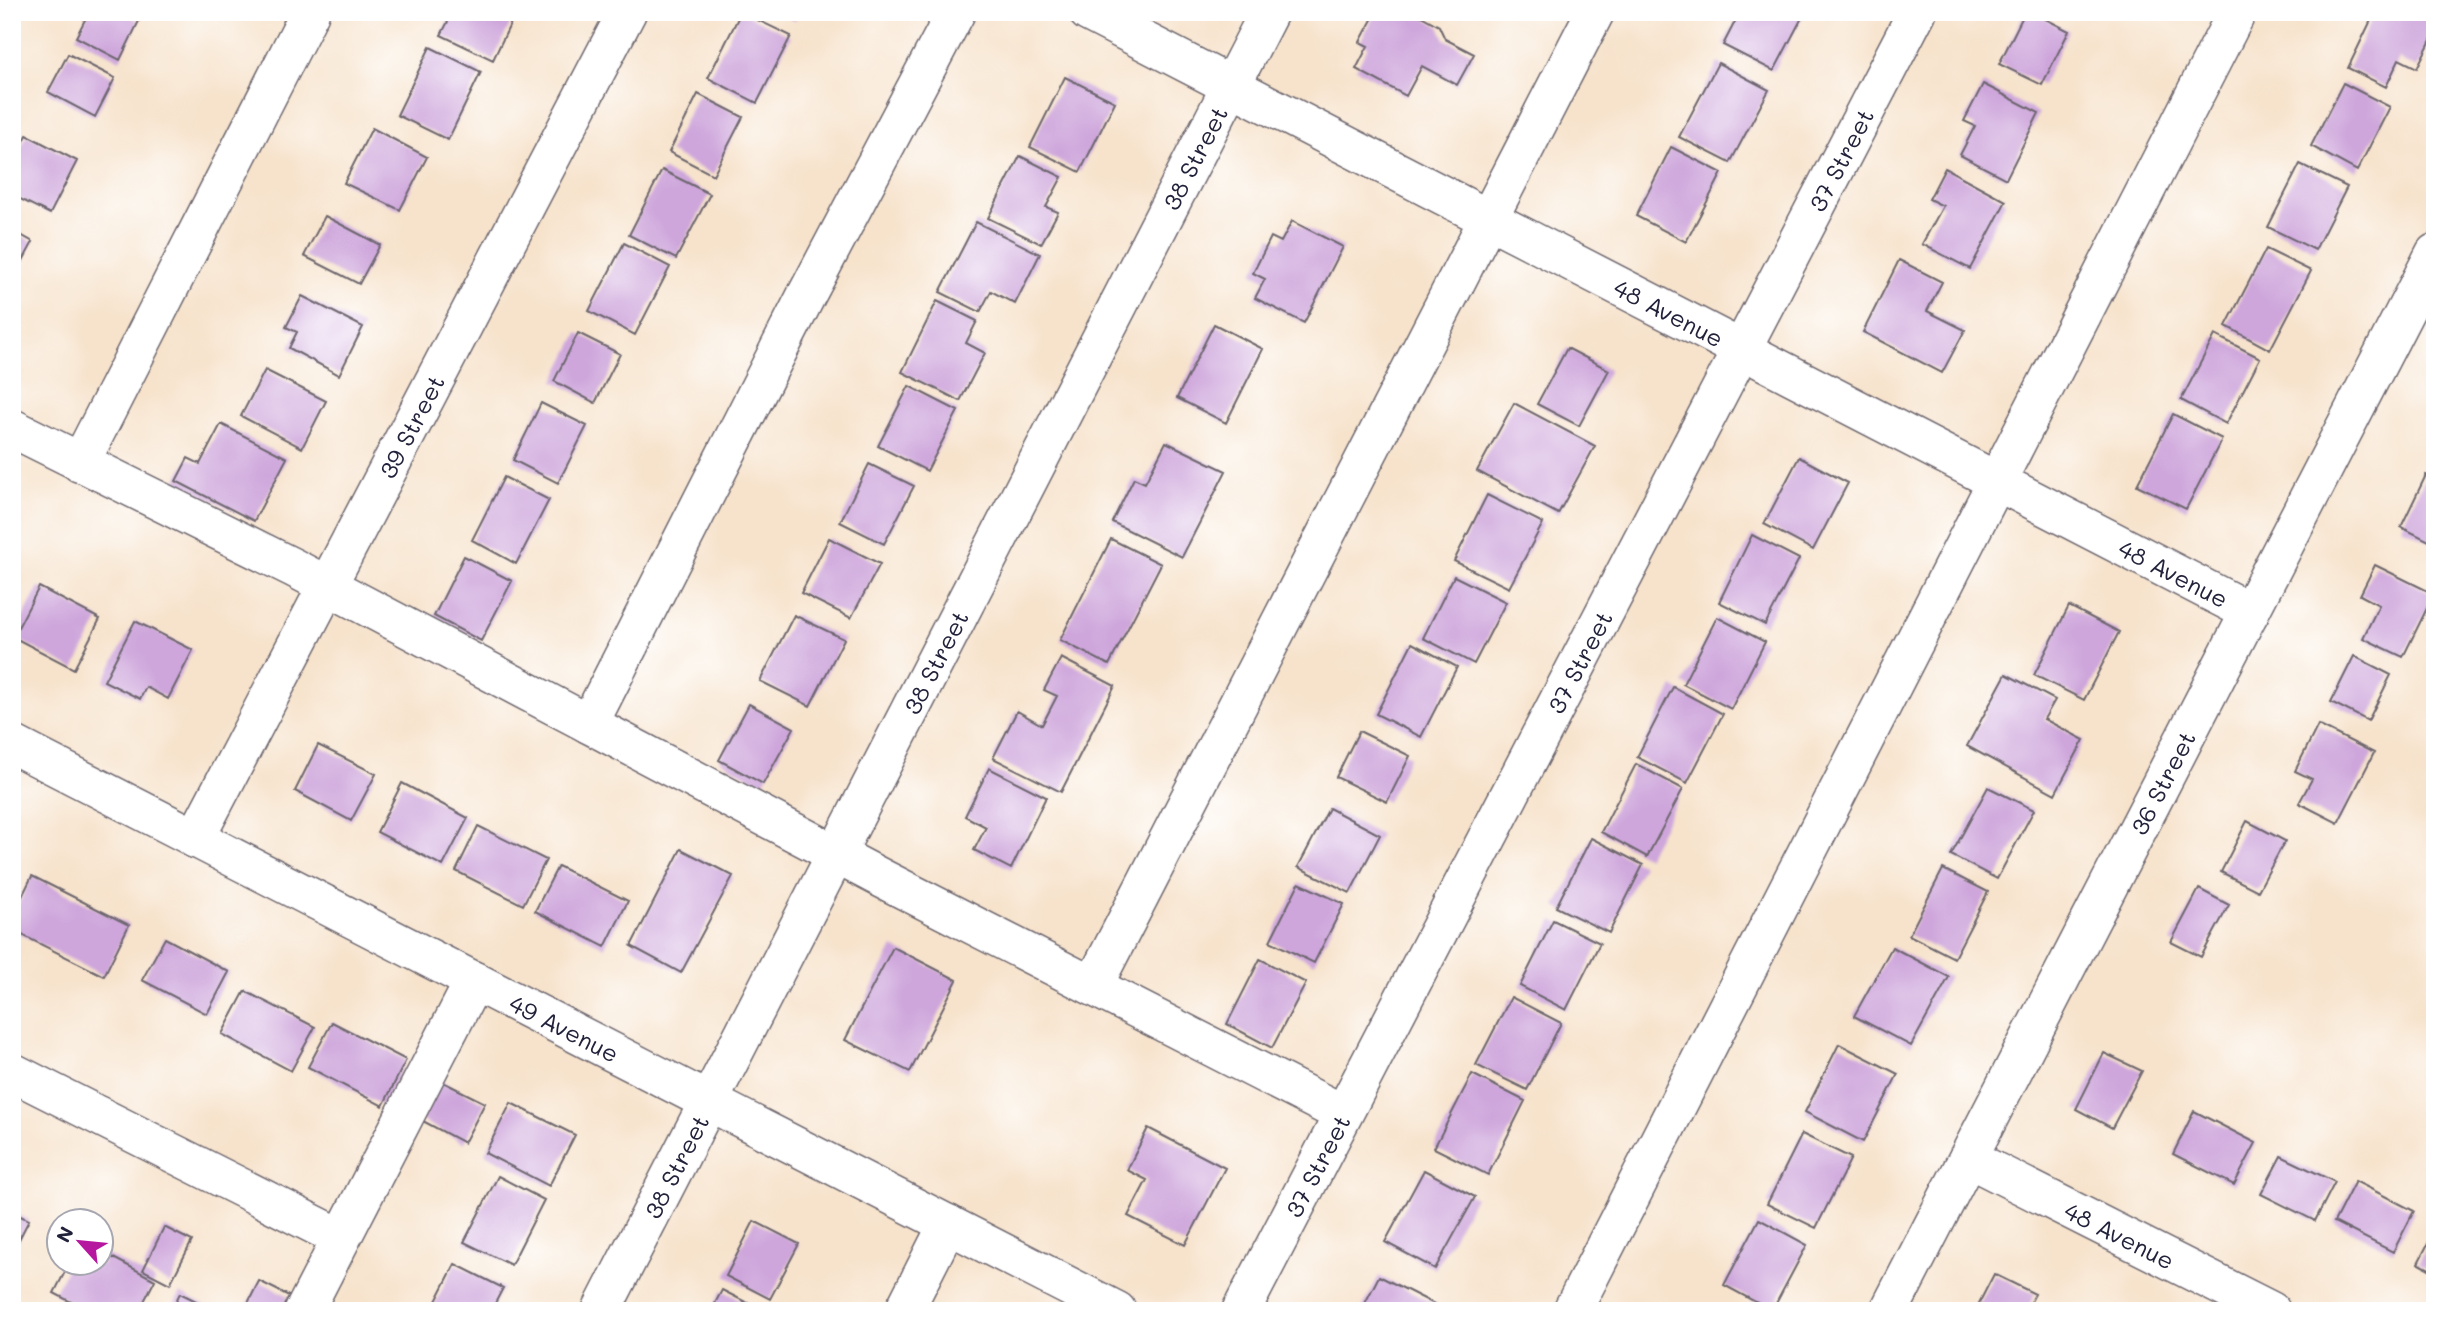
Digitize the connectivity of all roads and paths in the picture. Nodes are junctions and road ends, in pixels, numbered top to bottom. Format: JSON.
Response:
{"nodes":[{"id":1,"x":310,"y":12,"type":"edge"},
{"id":2,"x":627,"y":12,"type":"edge"},
{"id":3,"x":956,"y":12,"type":"edge"},
{"id":4,"x":1088,"y":12,"type":"edge"},
{"id":5,"x":1269,"y":12,"type":"edge"},
{"id":6,"x":1595,"y":12,"type":"edge"},
{"id":7,"x":1917,"y":12,"type":"edge"},
{"id":8,"x":2237,"y":12,"type":"edge"},
{"id":9,"x":1231,"y":86,"type":"junction"},
{"id":10,"x":1489,"y":218,"type":"junction"},
{"id":11,"x":2435,"y":253,"type":"edge"},
{"id":12,"x":1742,"y":348,"type":"junction"},
{"id":13,"x":12,"y":428,"type":"edge"},
{"id":14,"x":80,"y":463,"type":"junction"},
{"id":15,"x":1997,"y":480,"type":"junction"},
{"id":16,"x":327,"y":587,"type":"junction"},
{"id":17,"x":2250,"y":612,"type":"junction"},
{"id":18,"x":589,"y":724,"type":"junction"},
{"id":19,"x":12,"y":744,"type":"edge"},
{"id":20,"x":195,"y":839,"type":"junction"},
{"id":21,"x":837,"y":853,"type":"junction"},
{"id":22,"x":474,"y":981,"type":"junction"},
{"id":23,"x":1093,"y":986,"type":"junction"},
{"id":24,"x":12,"y":1072,"type":"edge"},
{"id":25,"x":709,"y":1102,"type":"junction"},
{"id":26,"x":1343,"y":1114,"type":"junction"},
{"id":27,"x":1968,"y":1158,"type":"junction"},
{"id":28,"x":948,"y":1224,"type":"junction"},
{"id":29,"x":341,"y":1238,"type":"junction"},
{"id":30,"x":304,"y":1311,"type":"edge"},
{"id":31,"x":601,"y":1311,"type":"edge"},
{"id":32,"x":904,"y":1311,"type":"edge"},
{"id":33,"x":1117,"y":1311,"type":"edge"},
{"id":34,"x":1241,"y":1311,"type":"edge"},
{"id":35,"x":1572,"y":1311,"type":"edge"},
{"id":36,"x":1889,"y":1311,"type":"edge"},
{"id":37,"x":2271,"y":1311,"type":"edge"}],
"edges":[{"from":1,"to":14,"type":"street"},
{"from":2,"to":16,"type":"street","name":"39 Street"},
{"from":3,"to":18,"type":"street"},
{"from":4,"to":9,"type":"street","name":"48 Avenue"},
{"from":5,"to":9,"type":"street","name":"38 Street"},
{"from":6,"to":10,"type":"street"},
{"from":7,"to":12,"type":"street","name":"37 Street"},
{"from":8,"to":15,"type":"street"},
{"from":9,"to":10,"type":"street","name":"48 Avenue"},
{"from":9,"to":21,"type":"street","name":"38 Street"},
{"from":10,"to":12,"type":"street","name":"48 Avenue"},
{"from":10,"to":23,"type":"street"},
{"from":11,"to":17,"type":"street","name":"36 Street"},
{"from":12,"to":15,"type":"street","name":"48 Avenue"},
{"from":12,"to":26,"type":"street","name":"37 Street"},
{"from":13,"to":14,"type":"street"},
{"from":14,"to":16,"type":"street"},
{"from":15,"to":17,"type":"street","name":"48 Avenue"},
{"from":15,"to":35,"type":"street"},
{"from":16,"to":18,"type":"street"},
{"from":16,"to":20,"type":"street","name":"39 Street"},
{"from":17,"to":27,"type":"street","name":"36 Street"},
{"from":18,"to":21,"type":"street"},
{"from":19,"to":20,"type":"street","name":"49 Avenue"},
{"from":20,"to":22,"type":"street","name":"49 Avenue"},
{"from":21,"to":23,"type":"street"},
{"from":21,"to":25,"type":"street","name":"38 Street"},
{"from":22,"to":25,"type":"street","name":"49 Avenue"},
{"from":22,"to":29,"type":"street"},
{"from":23,"to":26,"type":"street"},
{"from":24,"to":29,"type":"street"},
{"from":25,"to":28,"type":"street","name":"49 Avenue"},
{"from":25,"to":31,"type":"street","name":"38 Street"},
{"from":26,"to":34,"type":"street","name":"37 Street"},
{"from":27,"to":36,"type":"street","name":"36 Street"},
{"from":27,"to":37,"type":"street","name":"48 Avenue"},
{"from":28,"to":32,"type":"street"},
{"from":28,"to":33,"type":"street","name":"49 Avenue"},
{"from":29,"to":30,"type":"street"}]}
